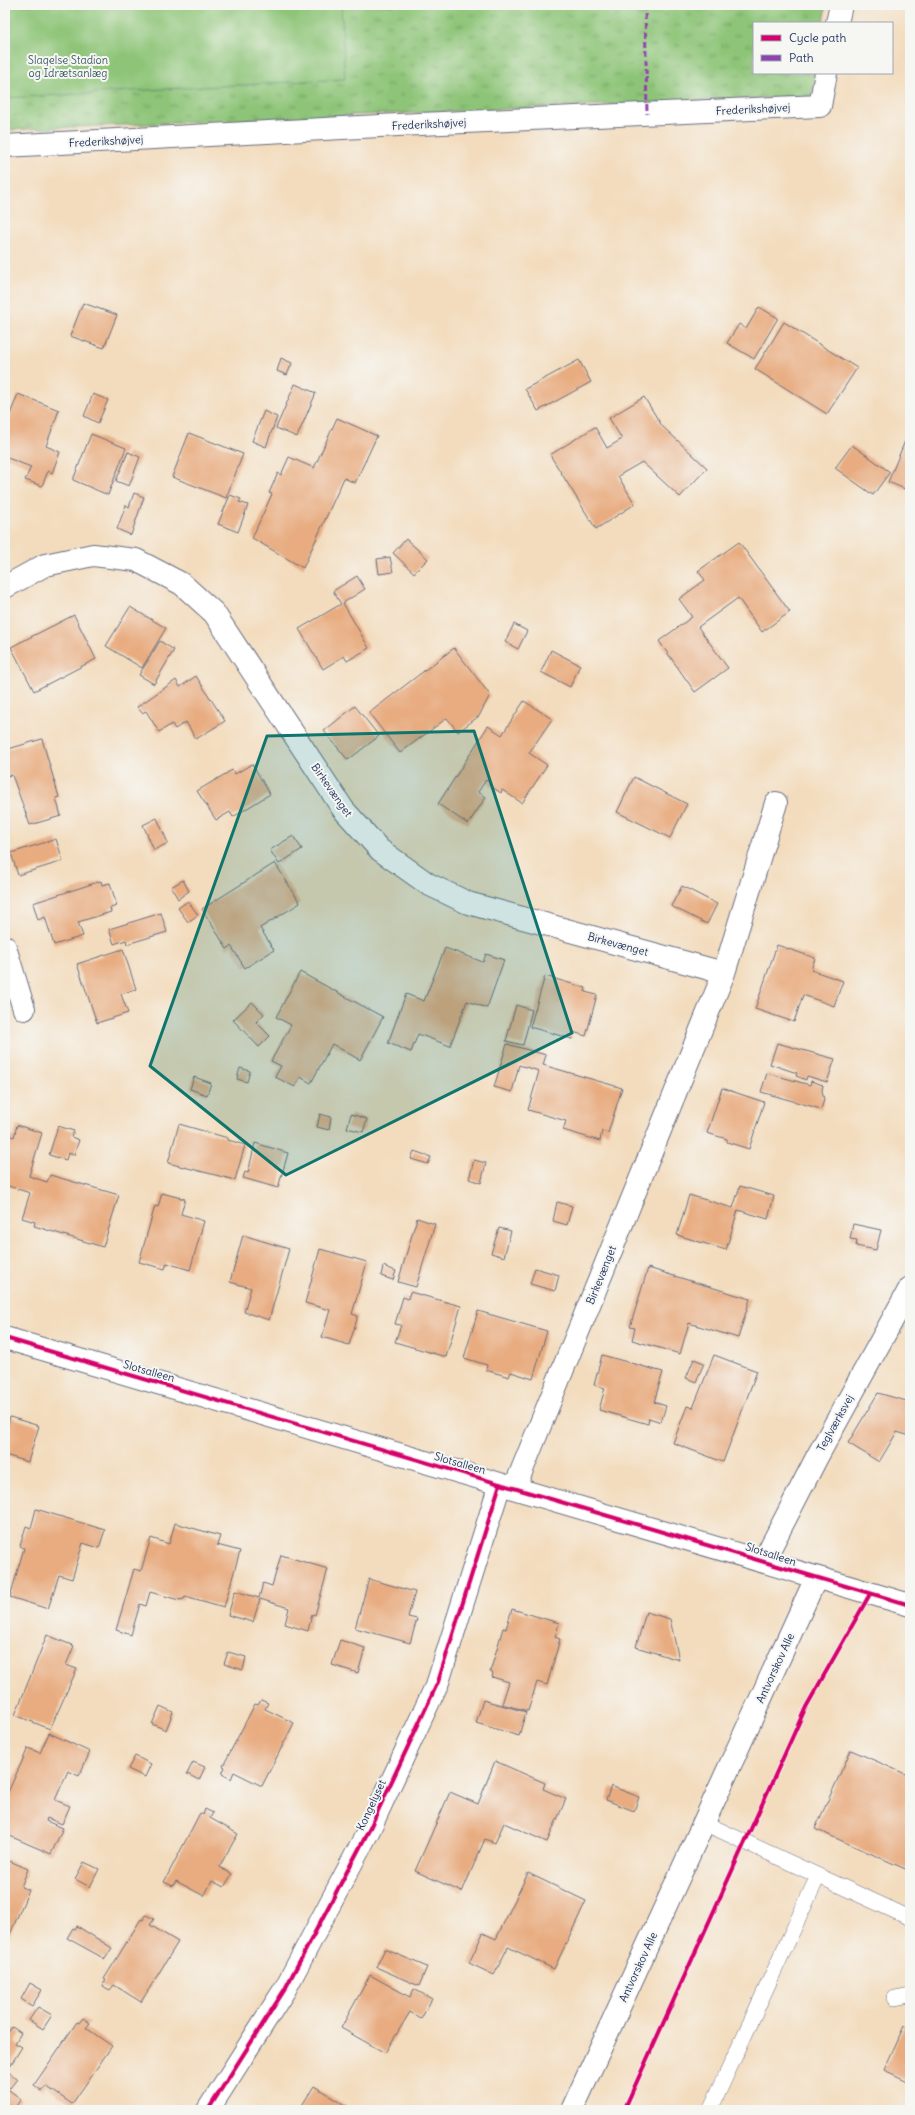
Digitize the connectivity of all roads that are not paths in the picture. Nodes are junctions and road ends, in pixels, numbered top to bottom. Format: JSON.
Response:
{"nodes":[{"id":1,"x":840,"y":5,"type":"edge"},
{"id":2,"x":837,"y":22,"type":"edge"},
{"id":3,"x":826,"y":74,"type":"edge"},
{"id":4,"x":5,"y":146,"type":"edge"},
{"id":5,"x":5,"y":587,"type":"edge"},
{"id":6,"x":776,"y":803,"type":"dead end"},
{"id":7,"x":5,"y":947,"type":"edge"},
{"id":8,"x":724,"y":973,"type":"junction"},
{"id":9,"x":24,"y":1009,"type":"dead end"},
{"id":10,"x":910,"y":1288,"type":"edge"},
{"id":11,"x":5,"y":1338,"type":"edge"},
{"id":12,"x":507,"y":1486,"type":"junction"},
{"id":13,"x":764,"y":1560,"type":"junction"},
{"id":14,"x":816,"y":1578,"type":"junction"},
{"id":15,"x":910,"y":1605,"type":"edge"},
{"id":16,"x":704,"y":1823,"type":"junction"},
{"id":17,"x":818,"y":1876,"type":"junction"},
{"id":18,"x":910,"y":1918,"type":"edge"},
{"id":19,"x":910,"y":1995,"type":"edge"},
{"id":20,"x":894,"y":1998,"type":"dead end"},
{"id":21,"x":208,"y":2110,"type":"edge"},
{"id":22,"x":572,"y":2110,"type":"edge"},
{"id":23,"x":710,"y":2110,"type":"edge"}],
"edges":[{"from":1,"to":2,"type":"street"},
{"from":3,"to":4,"type":"street","name":"Frederikshøjvej"},
{"from":5,"to":8,"type":"street","name":"Birkevænget"},
{"from":6,"to":8,"type":"street","name":"Birkevænget"},
{"from":7,"to":9,"type":"street"},
{"from":8,"to":12,"type":"street","name":"Birkevænget"},
{"from":10,"to":13,"type":"street","name":"Teglværksvej"},
{"from":11,"to":12,"type":"street","name":"Slotsalleen"},
{"from":12,"to":13,"type":"street","name":"Slotsalleen"},
{"from":12,"to":21,"type":"street","name":"Kongelyset"},
{"from":13,"to":14,"type":"street","name":"Slotsalleen"},
{"from":14,"to":15,"type":"street","name":"Slotsalleen"},
{"from":14,"to":16,"type":"street","name":"Antvorskov Alle"},
{"from":16,"to":17,"type":"lane"},
{"from":16,"to":22,"type":"street","name":"Antvorskov Alle"},
{"from":17,"to":18,"type":"lane"},
{"from":17,"to":23,"type":"lane"},
{"from":19,"to":20,"type":"lane"}]}
